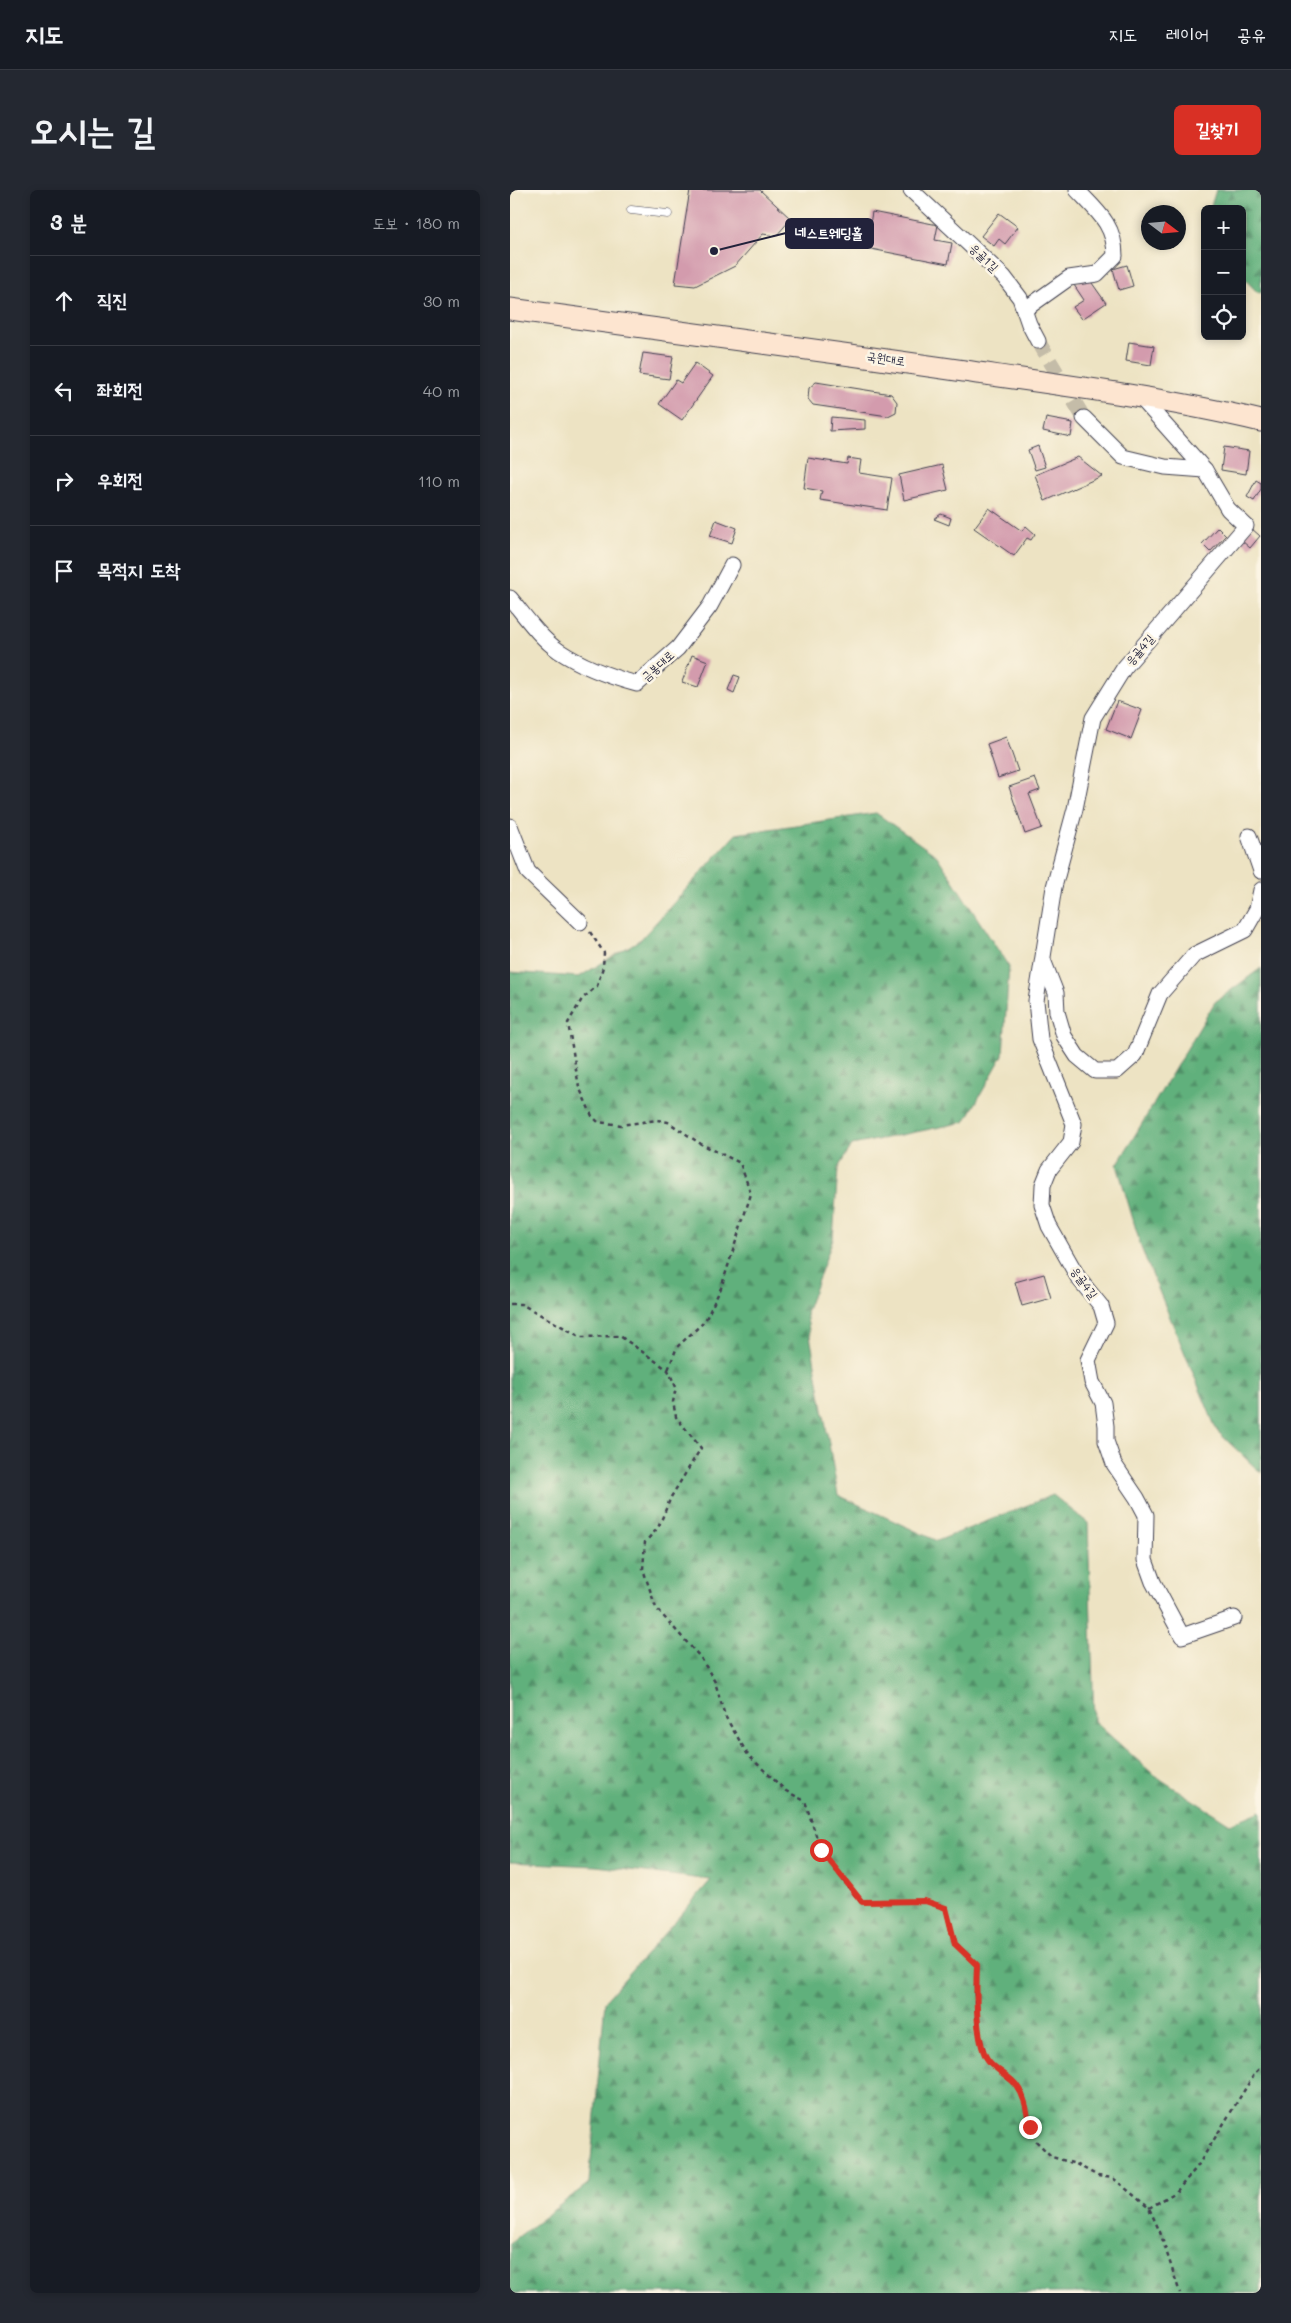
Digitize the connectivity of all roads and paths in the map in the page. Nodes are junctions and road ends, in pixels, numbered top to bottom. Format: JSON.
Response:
{"nodes":[{"id":1,"x":911,"y":190,"type":"edge"},
{"id":2,"x":1078,"y":190,"type":"edge"},
{"id":3,"x":631,"y":210,"type":"dead end"},
{"id":4,"x":668,"y":214,"type":"dead end"},
{"id":5,"x":510,"y":310,"type":"edge"},
{"id":6,"x":1024,"y":310,"type":"junction"},
{"id":7,"x":1038,"y":341,"type":"tunnel mouth"},
{"id":8,"x":1141,"y":398,"type":"junction"},
{"id":9,"x":1084,"y":418,"type":"tunnel mouth"},
{"id":10,"x":1261,"y":421,"type":"edge"},
{"id":11,"x":1204,"y":470,"type":"junction"},
{"id":12,"x":732,"y":565,"type":"dead end"},
{"id":13,"x":510,"y":598,"type":"edge"},
{"id":14,"x":510,"y":826,"type":"edge"},
{"id":15,"x":1249,"y":836,"type":"dead end"},
{"id":16,"x":1261,"y":871,"type":"edge"},
{"id":17,"x":1261,"y":890,"type":"edge"},
{"id":18,"x":580,"y":922,"type":"joint"},
{"id":19,"x":1043,"y":959,"type":"junction"},
{"id":20,"x":510,"y":1304,"type":"edge"},
{"id":21,"x":668,"y":1370,"type":"junction"},
{"id":22,"x":1234,"y":1618,"type":"dead end"},
{"id":23,"x":1261,"y":2067,"type":"edge"},
{"id":24,"x":1149,"y":2208,"type":"junction"},
{"id":25,"x":1180,"y":2293,"type":"edge"}],
"edges":[{"from":1,"to":6,"type":"street","name":"응골1길"},
{"from":2,"to":6,"type":"street"},
{"from":3,"to":4,"type":"lane"},
{"from":5,"to":8,"type":"street","name":"국원대로"},
{"from":6,"to":7,"type":"street","name":"응골1길"},
{"from":8,"to":10,"type":"street","name":"국원대로"},
{"from":8,"to":11,"type":"street","name":"응골4길"},
{"from":9,"to":11,"type":"street"},
{"from":11,"to":19,"type":"street","name":"응골4길"},
{"from":12,"to":13,"type":"street","name":"금봉대로"},
{"from":14,"to":18,"type":"street"},
{"from":15,"to":16,"type":"street"},
{"from":17,"to":19,"type":"street","name":"응골4길"},
{"from":18,"to":21,"type":"path"},
{"from":19,"to":22,"type":"street","name":"응골4길"},
{"from":20,"to":21,"type":"path"},
{"from":21,"to":24,"type":"path"},
{"from":23,"to":24,"type":"path"},
{"from":24,"to":25,"type":"path"}]}
